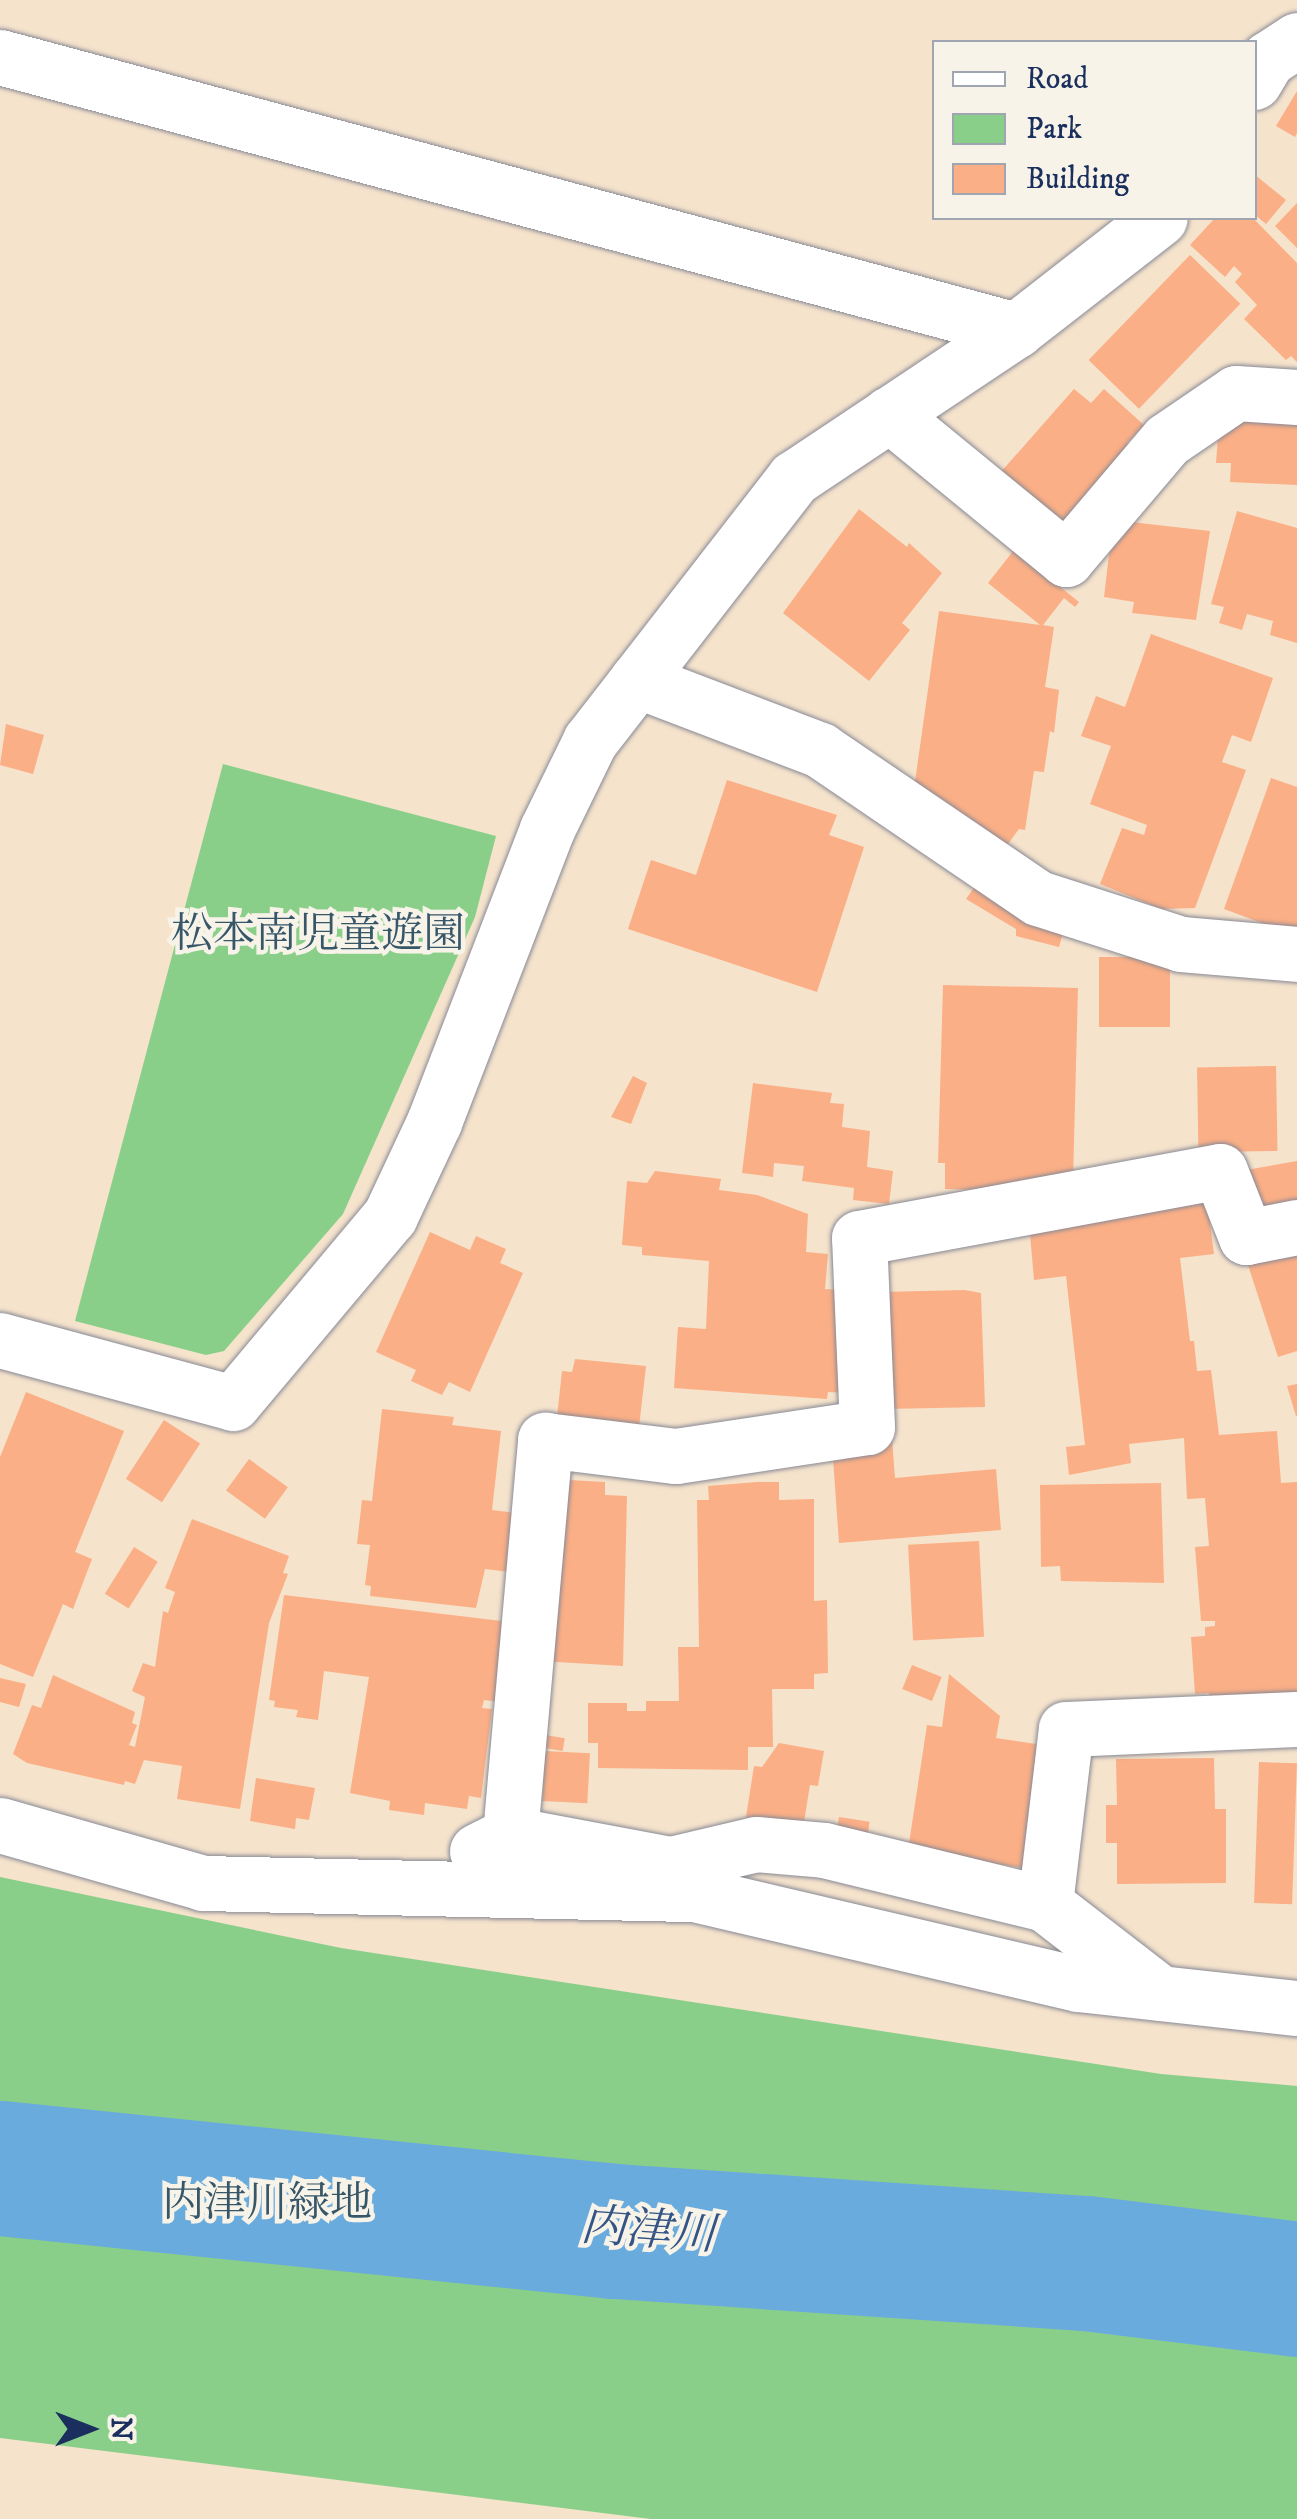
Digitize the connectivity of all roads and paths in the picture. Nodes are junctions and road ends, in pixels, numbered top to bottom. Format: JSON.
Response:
{"nodes":[{"id":1,"x":1297,"y":40,"type":"edge"},
{"id":2,"x":0,"y":57,"type":"edge"},
{"id":3,"x":1257,"y":77,"type":"edge"},
{"id":4,"x":1157,"y":220,"type":"edge"},
{"id":5,"x":1016,"y":330,"type":"junction"},
{"id":6,"x":1297,"y":398,"type":"edge"},
{"id":7,"x":889,"y":414,"type":"junction"},
{"id":8,"x":637,"y":680,"type":"junction"},
{"id":9,"x":1297,"y":954,"type":"edge"},
{"id":10,"x":1297,"y":1227,"type":"edge"},
{"id":11,"x":0,"y":1340,"type":"edge"},
{"id":12,"x":1297,"y":1719,"type":"edge"},
{"id":13,"x":0,"y":1825,"type":"edge"},
{"id":14,"x":510,"y":1834,"type":"junction"},
{"id":15,"x":683,"y":1879,"type":"junction"},
{"id":16,"x":408,"y":1887,"type":"junction"},
{"id":17,"x":1045,"y":1904,"type":"junction"},
{"id":18,"x":1160,"y":1994,"type":"junction"},
{"id":19,"x":1297,"y":2008,"type":"edge"}],
"edges":[{"from":1,"to":3,"type":"street"},
{"from":2,"to":5,"type":"street"},
{"from":4,"to":5,"type":"street"},
{"from":5,"to":7,"type":"street"},
{"from":6,"to":7,"type":"street"},
{"from":7,"to":8,"type":"street"},
{"from":8,"to":9,"type":"street"},
{"from":8,"to":11,"type":"street"},
{"from":10,"to":14,"type":"street"},
{"from":12,"to":17,"type":"street"},
{"from":13,"to":16,"type":"street"},
{"from":14,"to":15,"type":"street"},
{"from":14,"to":16,"type":"street"},
{"from":15,"to":16,"type":"street"},
{"from":15,"to":17,"type":"street"},
{"from":15,"to":18,"type":"street"},
{"from":17,"to":18,"type":"street"},
{"from":18,"to":19,"type":"street"}]}
